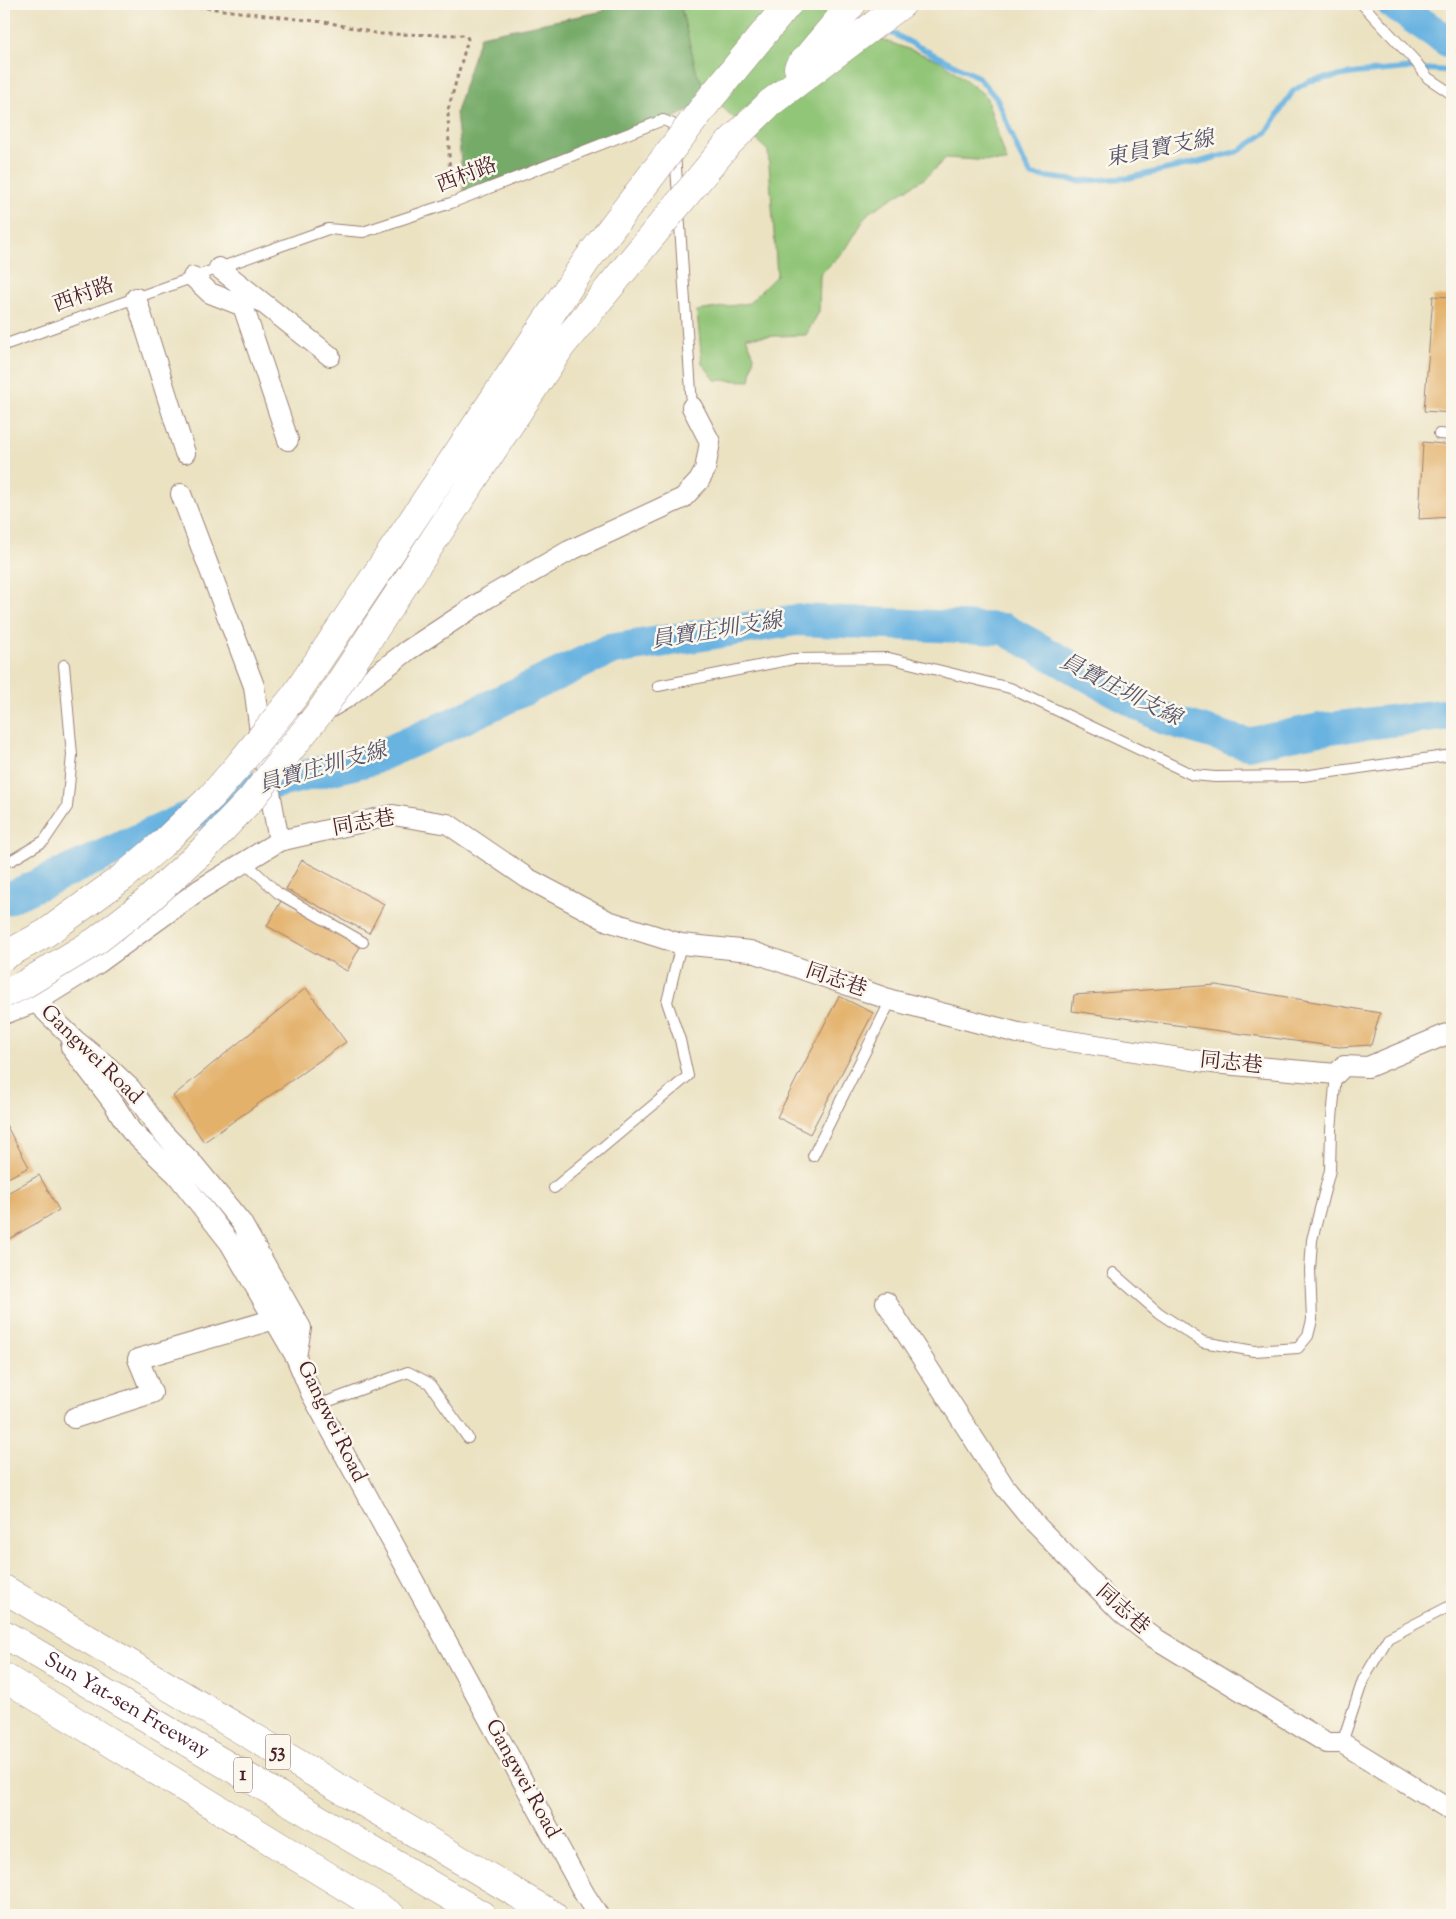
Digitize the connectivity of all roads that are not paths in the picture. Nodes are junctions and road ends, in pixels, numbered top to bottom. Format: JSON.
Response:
{"nodes":[{"id":1,"x":788,"y":4,"type":"edge"},
{"id":2,"x":852,"y":4,"type":"edge"},
{"id":3,"x":902,"y":4,"type":"edge"},
{"id":4,"x":1362,"y":4,"type":"edge"},
{"id":5,"x":1452,"y":94,"type":"edge"},
{"id":6,"x":770,"y":103,"type":"junction"},
{"id":7,"x":219,"y":268,"type":"junction"},
{"id":8,"x":193,"y":277,"type":"junction"},
{"id":9,"x":136,"y":298,"type":"junction"},
{"id":10,"x":4,"y":345,"type":"edge"},
{"id":11,"x":330,"y":356,"type":"dead end"},
{"id":12,"x":692,"y":406,"type":"joint"},
{"id":13,"x":1439,"y":434,"type":"dead end"},
{"id":14,"x":1452,"y":435,"type":"edge"},
{"id":15,"x":288,"y":440,"type":"dead end"},
{"id":16,"x":185,"y":453,"type":"dead end"},
{"id":17,"x":180,"y":494,"type":"dead end"},
{"id":18,"x":64,"y":665,"type":"dead end"},
{"id":19,"x":658,"y":686,"type":"dead end"},
{"id":20,"x":262,"y":748,"type":"junction"},
{"id":21,"x":1452,"y":755,"type":"edge"},
{"id":22,"x":279,"y":841,"type":"junction"},
{"id":23,"x":4,"y":862,"type":"edge"},
{"id":24,"x":245,"y":862,"type":"junction"},
{"id":25,"x":363,"y":942,"type":"dead end"},
{"id":26,"x":681,"y":944,"type":"junction"},
{"id":27,"x":4,"y":956,"type":"edge"},
{"id":28,"x":4,"y":994,"type":"edge"},
{"id":29,"x":891,"y":1000,"type":"junction"},
{"id":30,"x":36,"y":1002,"type":"junction"},
{"id":31,"x":4,"y":1014,"type":"edge"},
{"id":32,"x":4,"y":1019,"type":"edge"},
{"id":33,"x":1452,"y":1032,"type":"edge"},
{"id":34,"x":1336,"y":1074,"type":"junction"},
{"id":35,"x":813,"y":1156,"type":"dead end"},
{"id":36,"x":554,"y":1188,"type":"dead end"},
{"id":37,"x":1112,"y":1273,"type":"dead end"},
{"id":38,"x":886,"y":1302,"type":"dead end"},
{"id":39,"x":275,"y":1319,"type":"junction"},
{"id":40,"x":296,"y":1356,"type":"junction"},
{"id":41,"x":318,"y":1405,"type":"junction"},
{"id":42,"x":74,"y":1418,"type":"dead end"},
{"id":43,"x":468,"y":1438,"type":"dead end"},
{"id":44,"x":4,"y":1589,"type":"edge"},
{"id":45,"x":1452,"y":1605,"type":"edge"},
{"id":46,"x":4,"y":1634,"type":"edge"},
{"id":47,"x":4,"y":1677,"type":"edge"},
{"id":48,"x":108,"y":1742,"type":"junction"},
{"id":49,"x":1342,"y":1743,"type":"junction"},
{"id":50,"x":1452,"y":1811,"type":"edge"},
{"id":51,"x":362,"y":1915,"type":"edge"},
{"id":52,"x":391,"y":1915,"type":"edge"},
{"id":53,"x":482,"y":1915,"type":"edge"},
{"id":54,"x":553,"y":1915,"type":"edge"},
{"id":55,"x":598,"y":1915,"type":"edge"}],
"edges":[{"from":1,"to":27,"type":"highway","bridge":true},
{"from":2,"to":6,"type":"highway"},
{"from":3,"to":6,"type":"highway"},
{"from":4,"to":5,"type":"lane"},
{"from":6,"to":28,"type":"highway","bridge":true},
{"from":7,"to":8,"type":"lane","name":"西村路"},
{"from":7,"to":11,"type":"street"},
{"from":7,"to":12,"type":"lane","name":"西村路"},
{"from":8,"to":9,"type":"lane","name":"西村路"},
{"from":8,"to":15,"type":"street"},
{"from":9,"to":10,"type":"lane","name":"西村路"},
{"from":9,"to":16,"type":"street"},
{"from":12,"to":20,"type":"street"},
{"from":13,"to":14,"type":"lane"},
{"from":17,"to":20,"type":"street"},
{"from":18,"to":23,"type":"lane"},
{"from":19,"to":21,"type":"lane"},
{"from":20,"to":22,"type":"street"},
{"from":22,"to":24,"type":"street","name":"同志巷"},
{"from":22,"to":26,"type":"street","name":"同志巷"},
{"from":24,"to":25,"type":"lane"},
{"from":24,"to":30,"type":"street","name":"同志巷"},
{"from":26,"to":29,"type":"street","name":"同志巷"},
{"from":26,"to":36,"type":"lane"},
{"from":29,"to":34,"type":"street","name":"同志巷"},
{"from":29,"to":35,"type":"lane"},
{"from":30,"to":31,"type":"street","name":"Gangwei Road"},
{"from":30,"to":32,"type":"lane"},
{"from":30,"to":39,"type":"street"},
{"from":30,"to":40,"type":"street","name":"Gangwei Road"},
{"from":33,"to":34,"type":"street","name":"同志巷"},
{"from":34,"to":37,"type":"lane"},
{"from":38,"to":49,"type":"street","name":"同志巷"},
{"from":39,"to":40,"type":"street"},
{"from":39,"to":42,"type":"street"},
{"from":40,"to":41,"type":"street","name":"Gangwei Road"},
{"from":41,"to":43,"type":"lane"},
{"from":41,"to":55,"type":"street","name":"Gangwei Road"},
{"from":44,"to":54,"type":"highway","number":"53"},
{"from":45,"to":49,"type":"lane"},
{"from":46,"to":53,"type":"highway","name":"Sun Yat-sen Freeway","number":"1"},
{"from":47,"to":48,"type":"highway","name":"Sun Yat-sen Freeway","number":"1"},
{"from":48,"to":51,"type":"highway"},
{"from":48,"to":52,"type":"highway","name":"Sun Yat-sen Freeway","number":"1"},
{"from":49,"to":50,"type":"street","name":"同志巷"}]}
